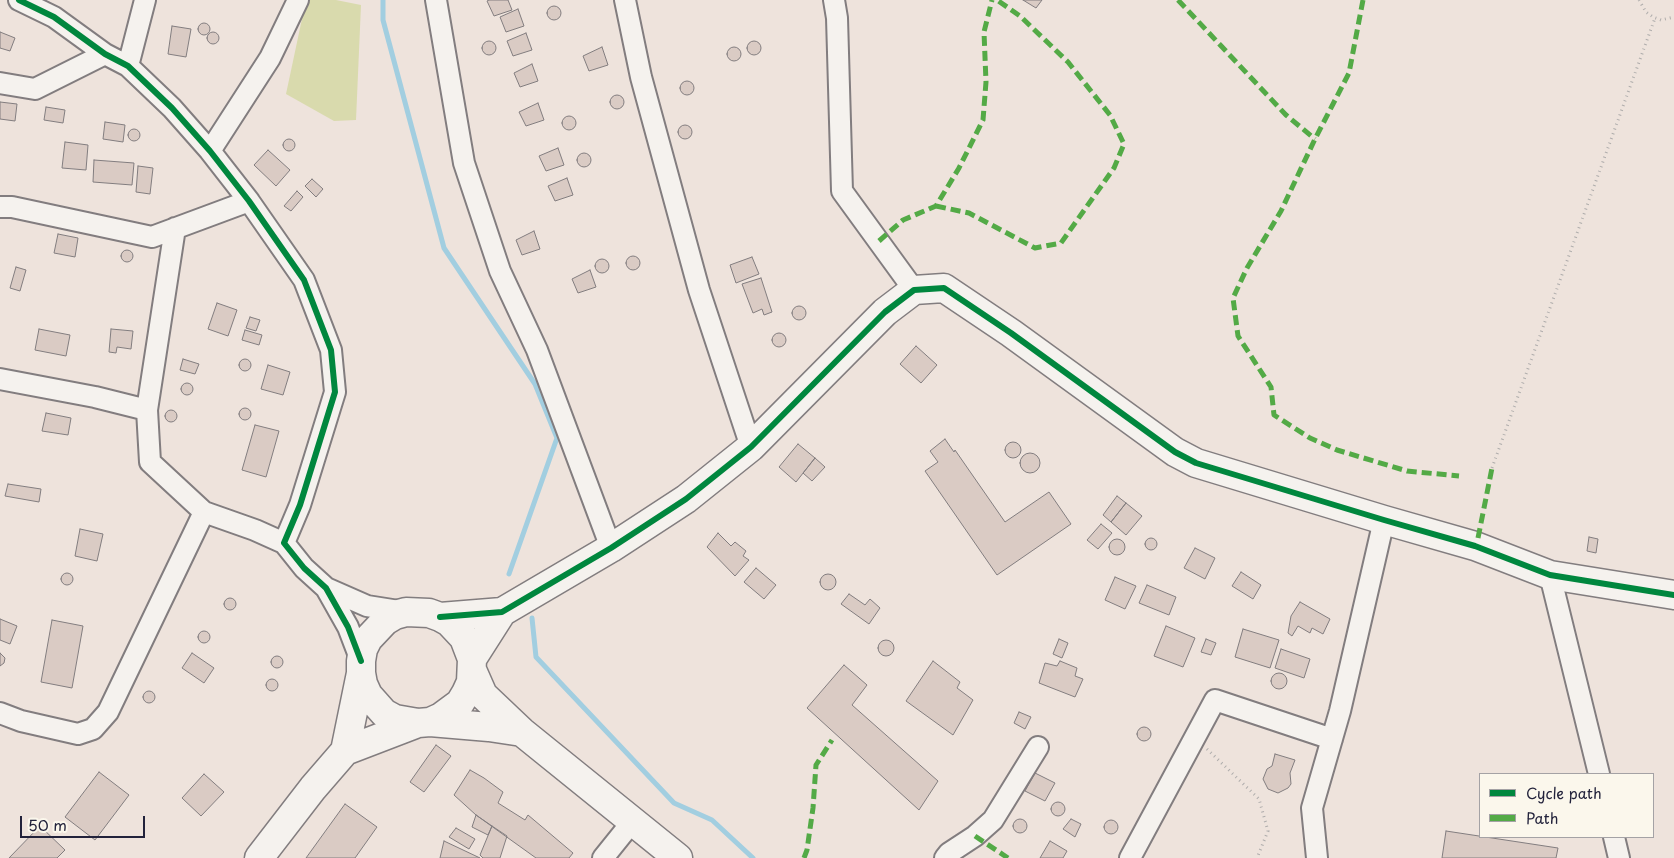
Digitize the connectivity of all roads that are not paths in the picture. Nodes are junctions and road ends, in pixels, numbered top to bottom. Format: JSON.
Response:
{"nodes":[{"id":1,"x":145,"y":0,"type":"edge"},
{"id":2,"x":298,"y":0,"type":"edge"},
{"id":3,"x":436,"y":0,"type":"edge"},
{"id":4,"x":625,"y":0,"type":"edge"},
{"id":5,"x":834,"y":0,"type":"edge"},
{"id":6,"x":27,"y":2,"type":"edge"},
{"id":7,"x":105,"y":54,"type":"junction"},
{"id":8,"x":128,"y":66,"type":"junction"},
{"id":9,"x":0,"y":83,"type":"edge"},
{"id":10,"x":210,"y":152,"type":"junction"},
{"id":11,"x":249,"y":201,"type":"junction"},
{"id":12,"x":0,"y":207,"type":"edge"},
{"id":13,"x":175,"y":228,"type":"junction"},
{"id":14,"x":914,"y":290,"type":"junction"},
{"id":15,"x":0,"y":379,"type":"edge"},
{"id":16,"x":147,"y":410,"type":"junction"},
{"id":17,"x":751,"y":447,"type":"junction"},
{"id":18,"x":204,"y":512,"type":"junction"},
{"id":19,"x":1384,"y":520,"type":"junction"},
{"id":20,"x":284,"y":542,"type":"junction"},
{"id":21,"x":611,"y":548,"type":"junction"},
{"id":22,"x":1550,"y":575,"type":"junction"},
{"id":23,"x":326,"y":588,"type":"junction"},
{"id":24,"x":1674,"y":595,"type":"edge"},
{"id":25,"x":406,"y":612,"type":"junction"},
{"id":26,"x":502,"y":612,"type":"junction"},
{"id":27,"x":440,"y":616,"type":"junction"},
{"id":28,"x":472,"y":664,"type":"junction"},
{"id":29,"x":361,"y":667,"type":"junction"},
{"id":30,"x":0,"y":713,"type":"edge"},
{"id":31,"x":424,"y":722,"type":"junction"},
{"id":32,"x":522,"y":732,"type":"junction"},
{"id":33,"x":1332,"y":739,"type":"junction"},
{"id":34,"x":1038,"y":747,"type":"dead end"},
{"id":35,"x":345,"y":751,"type":"junction"},
{"id":36,"x":1598,"y":773,"type":"edge"},
{"id":37,"x":632,"y":822,"type":"junction"},
{"id":38,"x":1614,"y":838,"type":"edge"},
{"id":39,"x":259,"y":858,"type":"edge"},
{"id":40,"x":603,"y":858,"type":"edge"},
{"id":41,"x":678,"y":858,"type":"edge"},
{"id":42,"x":945,"y":858,"type":"edge"},
{"id":43,"x":1130,"y":858,"type":"edge"},
{"id":44,"x":1317,"y":858,"type":"edge"},
{"id":45,"x":1619,"y":858,"type":"edge"}],
"edges":[{"from":1,"to":8,"type":"street"},
{"from":2,"to":10,"type":"street"},
{"from":3,"to":21,"type":"street"},
{"from":4,"to":17,"type":"street"},
{"from":5,"to":14,"type":"street"},
{"from":6,"to":7,"type":"street"},
{"from":7,"to":8,"type":"street"},
{"from":7,"to":9,"type":"street"},
{"from":8,"to":10,"type":"street"},
{"from":10,"to":11,"type":"street"},
{"from":11,"to":13,"type":"street"},
{"from":11,"to":20,"type":"street"},
{"from":12,"to":13,"type":"street"},
{"from":13,"to":16,"type":"street"},
{"from":14,"to":17,"type":"street"},
{"from":14,"to":19,"type":"street"},
{"from":15,"to":16,"type":"street"},
{"from":16,"to":18,"type":"street"},
{"from":17,"to":21,"type":"street"},
{"from":18,"to":20,"type":"street"},
{"from":18,"to":30,"type":"street"},
{"from":19,"to":22,"type":"street"},
{"from":19,"to":33,"type":"street"},
{"from":20,"to":23,"type":"street"},
{"from":21,"to":26,"type":"street"},
{"from":22,"to":24,"type":"street"},
{"from":22,"to":36,"type":"street"},
{"from":23,"to":25,"type":"street"},
{"from":23,"to":29,"type":"street"},
{"from":25,"to":27,"type":"street"},
{"from":25,"to":29,"type":"street"},
{"from":26,"to":27,"type":"street"},
{"from":26,"to":28,"type":"street"},
{"from":27,"to":28,"type":"street"},
{"from":28,"to":31,"type":"street"},
{"from":28,"to":32,"type":"street"},
{"from":29,"to":31,"type":"street"},
{"from":29,"to":35,"type":"street"},
{"from":31,"to":32,"type":"street"},
{"from":31,"to":35,"type":"street"},
{"from":32,"to":37,"type":"street"},
{"from":33,"to":43,"type":"street"},
{"from":33,"to":44,"type":"street"},
{"from":34,"to":42,"type":"street"},
{"from":35,"to":39,"type":"street"},
{"from":37,"to":40,"type":"street"},
{"from":37,"to":41,"type":"street"},
{"from":38,"to":45,"type":"street"}]}
